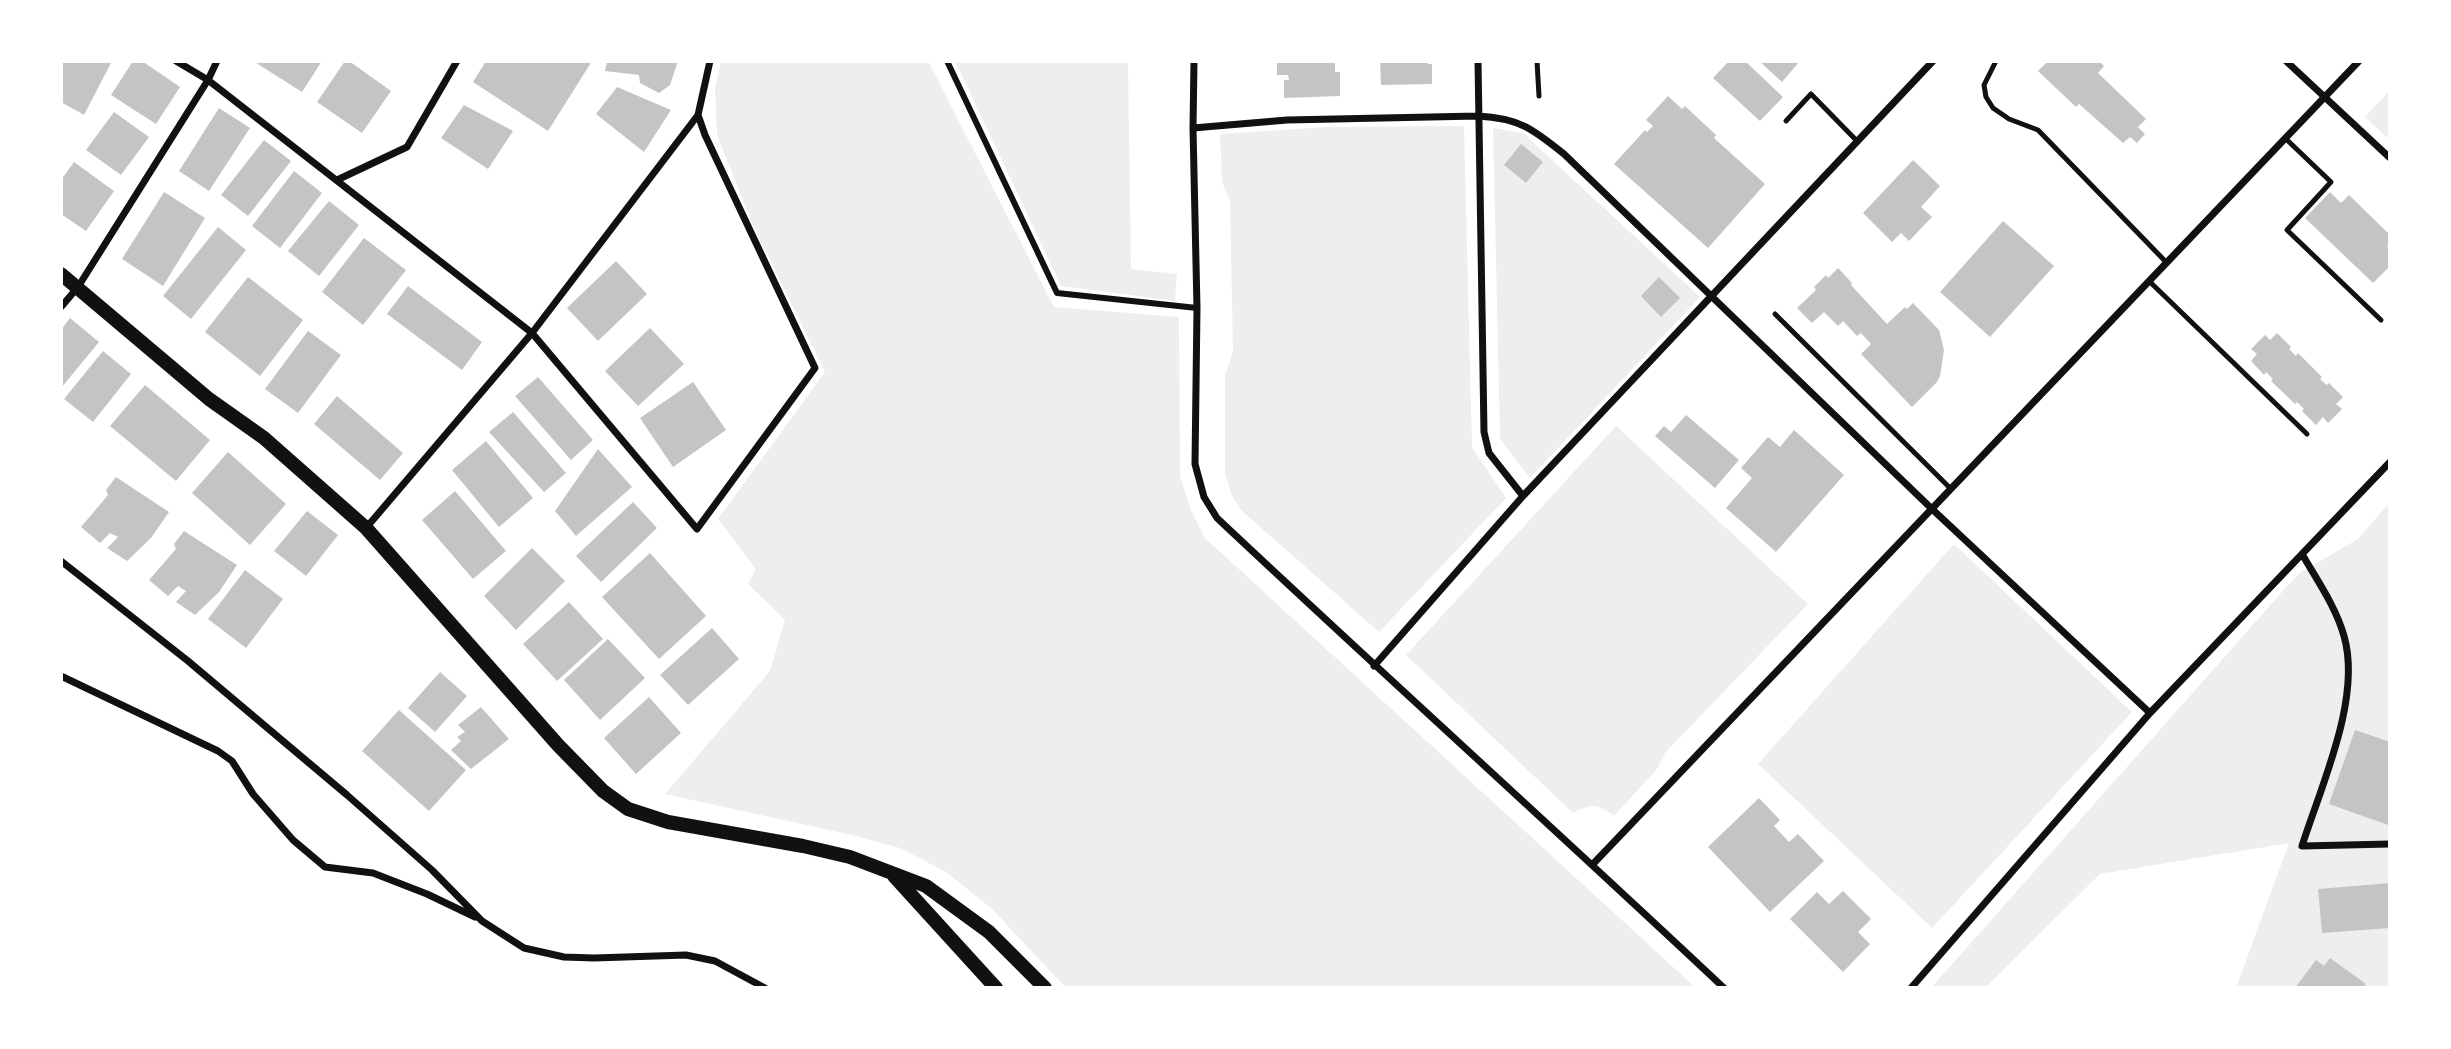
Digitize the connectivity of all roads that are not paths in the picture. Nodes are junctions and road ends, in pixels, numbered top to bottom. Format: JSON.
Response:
{"nodes":[{"id":1,"x":176,"y":61,"type":"edge"},
{"id":2,"x":217,"y":61,"type":"edge"},
{"id":3,"x":457,"y":61,"type":"edge"},
{"id":4,"x":710,"y":61,"type":"edge"},
{"id":5,"x":947,"y":61,"type":"edge"},
{"id":6,"x":1194,"y":61,"type":"edge"},
{"id":7,"x":1478,"y":61,"type":"edge"},
{"id":8,"x":1537,"y":61,"type":"edge"},
{"id":9,"x":1933,"y":61,"type":"edge"},
{"id":10,"x":1996,"y":61,"type":"edge"},
{"id":11,"x":2287,"y":61,"type":"edge"},
{"id":12,"x":2359,"y":61,"type":"edge"},
{"id":13,"x":208,"y":80,"type":"junction"},
{"id":14,"x":1539,"y":96,"type":"dead end"},
{"id":15,"x":2325,"y":97,"type":"junction"},
{"id":16,"x":698,"y":116,"type":"junction"},
{"id":17,"x":1478,"y":117,"type":"junction"},
{"id":18,"x":1786,"y":121,"type":"dead end"},
{"id":19,"x":1193,"y":128,"type":"junction"},
{"id":20,"x":2285,"y":138,"type":"junction"},
{"id":21,"x":1858,"y":142,"type":"junction"},
{"id":22,"x":2390,"y":158,"type":"edge"},
{"id":23,"x":337,"y":180,"type":"junction"},
{"id":24,"x":2167,"y":263,"type":"junction"},
{"id":25,"x":61,"y":274,"type":"edge"},
{"id":26,"x":2149,"y":281,"type":"junction"},
{"id":27,"x":78,"y":287,"type":"junction"},
{"id":28,"x":1712,"y":298,"type":"junction"},
{"id":29,"x":61,"y":307,"type":"edge"},
{"id":30,"x":1197,"y":308,"type":"junction"},
{"id":31,"x":1775,"y":314,"type":"dead end"},
{"id":32,"x":2381,"y":320,"type":"dead end"},
{"id":33,"x":532,"y":332,"type":"junction"},
{"id":34,"x":2307,"y":434,"type":"dead end"},
{"id":35,"x":2390,"y":462,"type":"edge"},
{"id":36,"x":1951,"y":489,"type":"junction"},
{"id":37,"x":1523,"y":496,"type":"junction"},
{"id":38,"x":1932,"y":509,"type":"junction"},
{"id":39,"x":366,"y":528,"type":"junction"},
{"id":40,"x":2302,"y":554,"type":"junction"},
{"id":41,"x":61,"y":561,"type":"edge"},
{"id":42,"x":1374,"y":666,"type":"junction"},
{"id":43,"x":61,"y":676,"type":"edge"},
{"id":44,"x":2150,"y":713,"type":"junction"},
{"id":45,"x":2390,"y":844,"type":"edge"},
{"id":46,"x":1593,"y":864,"type":"junction"},
{"id":47,"x":890,"y":873,"type":"junction"},
{"id":48,"x":482,"y":921,"type":"junction"},
{"id":49,"x":765,"y":988,"type":"edge"},
{"id":50,"x":996,"y":988,"type":"edge"},
{"id":51,"x":1045,"y":988,"type":"edge"},
{"id":52,"x":1724,"y":988,"type":"edge"},
{"id":53,"x":1911,"y":988,"type":"edge"}],
"edges":[{"from":1,"to":13,"type":"street"},
{"from":2,"to":13,"type":"street"},
{"from":3,"to":23,"type":"street"},
{"from":4,"to":16,"type":"street"},
{"from":5,"to":30,"type":"street"},
{"from":6,"to":19,"type":"street"},
{"from":7,"to":17,"type":"street"},
{"from":8,"to":14,"type":"lane"},
{"from":9,"to":21,"type":"street"},
{"from":10,"to":24,"type":"lane"},
{"from":11,"to":15,"type":"street"},
{"from":12,"to":15,"type":"street"},
{"from":13,"to":23,"type":"street"},
{"from":13,"to":27,"type":"street"},
{"from":15,"to":20,"type":"street"},
{"from":15,"to":22,"type":"street"},
{"from":16,"to":33,"type":"street"},
{"from":16,"to":33,"type":"street"},
{"from":17,"to":19,"type":"street"},
{"from":17,"to":28,"type":"street"},
{"from":17,"to":37,"type":"street"},
{"from":18,"to":21,"type":"lane"},
{"from":19,"to":30,"type":"street"},
{"from":20,"to":24,"type":"street"},
{"from":20,"to":32,"type":"lane"},
{"from":21,"to":28,"type":"street"},
{"from":23,"to":33,"type":"street"},
{"from":24,"to":26,"type":"street"},
{"from":25,"to":27,"type":"main road"},
{"from":26,"to":34,"type":"lane"},
{"from":26,"to":36,"type":"street"},
{"from":27,"to":29,"type":"street"},
{"from":27,"to":39,"type":"main road"},
{"from":28,"to":37,"type":"street"},
{"from":28,"to":38,"type":"street"},
{"from":30,"to":42,"type":"street"},
{"from":31,"to":36,"type":"lane"},
{"from":33,"to":39,"type":"street"},
{"from":35,"to":40,"type":"street"},
{"from":36,"to":38,"type":"street"},
{"from":37,"to":42,"type":"street"},
{"from":38,"to":44,"type":"street"},
{"from":38,"to":46,"type":"street"},
{"from":39,"to":47,"type":"main road"},
{"from":40,"to":44,"type":"street"},
{"from":40,"to":45,"type":"street"},
{"from":41,"to":48,"type":"street"},
{"from":42,"to":46,"type":"street"},
{"from":43,"to":48,"type":"street"},
{"from":44,"to":53,"type":"street"},
{"from":46,"to":52,"type":"street"},
{"from":47,"to":50,"type":"main road"},
{"from":47,"to":51,"type":"main road"},
{"from":48,"to":49,"type":"street"}]}
